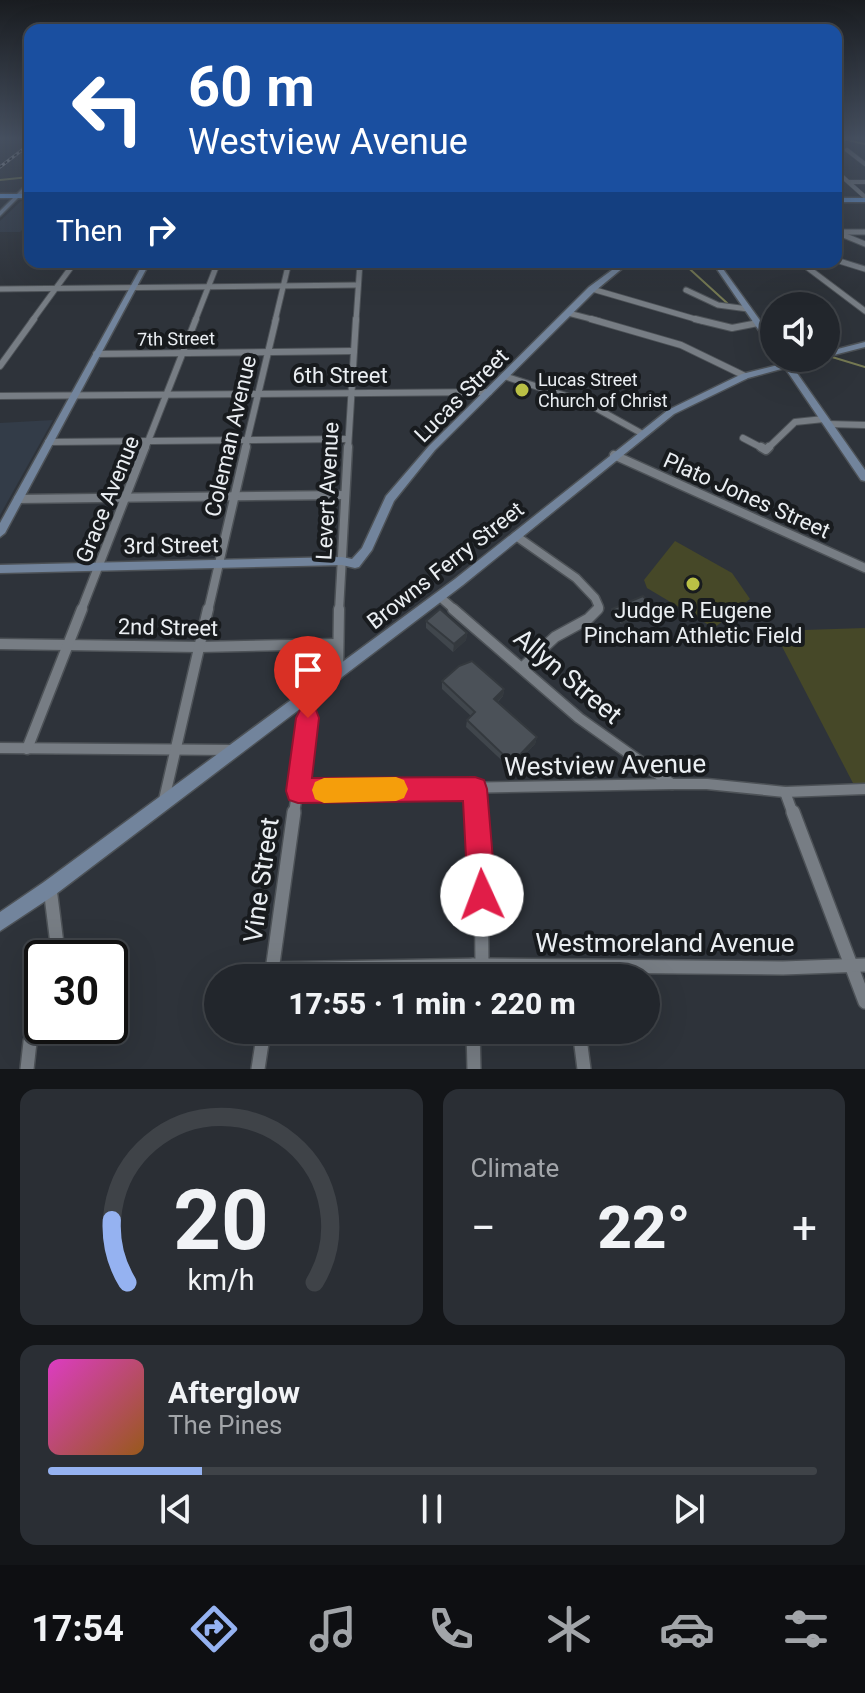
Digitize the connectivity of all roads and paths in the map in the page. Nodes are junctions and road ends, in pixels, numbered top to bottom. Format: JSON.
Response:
{"nodes":[{"id":1,"x":24,"y":189,"type":"joint"},
{"id":2,"x":0,"y":196,"type":"edge"},
{"id":3,"x":16,"y":196,"type":"junction"},
{"id":4,"x":24,"y":196,"type":"edge"},
{"id":5,"x":865,"y":198,"type":"edge"},
{"id":6,"x":842,"y":200,"type":"edge"},
{"id":7,"x":0,"y":214,"type":"edge"},
{"id":8,"x":842,"y":232,"type":"edge"},
{"id":9,"x":865,"y":232,"type":"edge"},
{"id":10,"x":842,"y":234,"type":"edge"},
{"id":11,"x":865,"y":244,"type":"edge"},
{"id":12,"x":842,"y":262,"type":"edge"},
{"id":13,"x":71,"y":268,"type":"edge"},
{"id":14,"x":144,"y":268,"type":"edge"},
{"id":15,"x":216,"y":268,"type":"edge"},
{"id":16,"x":288,"y":268,"type":"edge"},
{"id":17,"x":359,"y":268,"type":"edge"},
{"id":18,"x":619,"y":268,"type":"edge"},
{"id":19,"x":719,"y":268,"type":"edge"},
{"id":20,"x":808,"y":268,"type":"edge"},
{"id":21,"x":865,"y":269,"type":"edge"},
{"id":22,"x":358,"y":285,"type":"junction"},
{"id":23,"x":209,"y":286,"type":"junction"},
{"id":24,"x":284,"y":286,"type":"junction"},
{"id":25,"x":133,"y":287,"type":"junction"},
{"id":26,"x":56,"y":288,"type":"junction"},
{"id":27,"x":0,"y":289,"type":"edge"},
{"id":28,"x":592,"y":289,"type":"junction"},
{"id":29,"x":686,"y":290,"type":"dead end"},
{"id":30,"x":748,"y":309,"type":"junction"},
{"id":31,"x":865,"y":311,"type":"edge"},
{"id":32,"x":568,"y":313,"type":"junction"},
{"id":33,"x":758,"y":323,"type":"junction"},
{"id":34,"x":760,"y":326,"type":"edge"},
{"id":35,"x":865,"y":344,"type":"edge"},
{"id":36,"x":268,"y":351,"type":"junction"},
{"id":37,"x":354,"y":351,"type":"junction"},
{"id":38,"x":840,"y":351,"type":"edge"},
{"id":39,"x":96,"y":354,"type":"junction"},
{"id":40,"x":183,"y":354,"type":"junction"},
{"id":41,"x":4,"y":355,"type":"edge"},
{"id":42,"x":0,"y":366,"type":"edge"},
{"id":43,"x":760,"y":371,"type":"edge"},
{"id":44,"x":791,"y":372,"type":"edge"},
{"id":45,"x":504,"y":376,"type":"junction"},
{"id":46,"x":745,"y":376,"type":"junction"},
{"id":47,"x":350,"y":392,"type":"junction"},
{"id":48,"x":489,"y":392,"type":"junction"},
{"id":49,"x":258,"y":393,"type":"junction"},
{"id":50,"x":168,"y":394,"type":"junction"},
{"id":51,"x":0,"y":396,"type":"edge"},
{"id":52,"x":73,"y":396,"type":"junction"},
{"id":53,"x":826,"y":422,"type":"junction"},
{"id":54,"x":865,"y":425,"type":"edge"},
{"id":55,"x":641,"y":433,"type":"junction"},
{"id":56,"x":743,"y":438,"type":"dead end"},
{"id":57,"x":348,"y":439,"type":"junction"},
{"id":58,"x":248,"y":440,"type":"junction"},
{"id":59,"x":48,"y":442,"type":"junction"},
{"id":60,"x":149,"y":442,"type":"junction"},
{"id":61,"x":614,"y":455,"type":"junction"},
{"id":62,"x":865,"y":478,"type":"edge"},
{"id":63,"x":345,"y":495,"type":"junction"},
{"id":64,"x":125,"y":497,"type":"junction"},
{"id":65,"x":234,"y":497,"type":"junction"},
{"id":66,"x":18,"y":499,"type":"junction"},
{"id":67,"x":0,"y":533,"type":"edge"},
{"id":68,"x":516,"y":536,"type":"junction"},
{"id":69,"x":342,"y":561,"type":"junction"},
{"id":70,"x":219,"y":564,"type":"junction"},
{"id":71,"x":99,"y":566,"type":"junction"},
{"id":72,"x":865,"y":568,"type":"edge"},
{"id":73,"x":0,"y":569,"type":"edge"},
{"id":74,"x":440,"y":597,"type":"junction"},
{"id":75,"x":0,"y":644,"type":"edge"},
{"id":76,"x":337,"y":644,"type":"junction"},
{"id":77,"x":69,"y":645,"type":"junction"},
{"id":78,"x":199,"y":647,"type":"junction"},
{"id":79,"x":523,"y":667,"type":"junction"},
{"id":80,"x":338,"y":674,"type":"junction"},
{"id":81,"x":311,"y":694,"type":"junction"},
{"id":82,"x":0,"y":748,"type":"edge"},
{"id":83,"x":175,"y":748,"type":"junction"},
{"id":84,"x":27,"y":749,"type":"junction"},
{"id":85,"x":235,"y":750,"type":"junction"},
{"id":86,"x":672,"y":784,"type":"junction"},
{"id":87,"x":475,"y":789,"type":"junction"},
{"id":88,"x":865,"y":789,"type":"edge"},
{"id":89,"x":298,"y":791,"type":"junction"},
{"id":90,"x":785,"y":792,"type":"junction"},
{"id":91,"x":162,"y":804,"type":"junction"},
{"id":92,"x":50,"y":888,"type":"junction"},
{"id":93,"x":0,"y":922,"type":"edge"},
{"id":94,"x":56,"y":940,"type":"edge"},
{"id":95,"x":273,"y":964,"type":"edge"},
{"id":96,"x":476,"y":964,"type":"edge"},
{"id":97,"x":858,"y":966,"type":"edge"},
{"id":98,"x":660,"y":970,"type":"edge"},
{"id":99,"x":865,"y":1002,"type":"edge"},
{"id":100,"x":30,"y":1044,"type":"edge"},
{"id":101,"x":262,"y":1044,"type":"edge"},
{"id":102,"x":473,"y":1044,"type":"edge"},
{"id":103,"x":581,"y":1044,"type":"edge"},
{"id":104,"x":27,"y":1069,"type":"edge"},
{"id":105,"x":258,"y":1069,"type":"edge"},
{"id":106,"x":474,"y":1069,"type":"edge"},
{"id":107,"x":584,"y":1069,"type":"edge"}],
"edges":[{"from":1,"to":2,"type":"street"},
{"from":1,"to":3,"type":"street"},
{"from":2,"to":3,"type":"highway"},
{"from":3,"to":4,"type":"highway"},
{"from":3,"to":7,"type":"street"},
{"from":5,"to":6,"type":"highway"},
{"from":8,"to":9,"type":"street"},
{"from":10,"to":11,"type":"street"},
{"from":12,"to":21,"type":"street"},
{"from":13,"to":26,"type":"street"},
{"from":14,"to":25,"type":"street"},
{"from":15,"to":23,"type":"street","name":"Grace Avenue"},
{"from":16,"to":24,"type":"street","name":"Coleman Avenue"},
{"from":17,"to":22,"type":"street","name":"Levert Avenue"},
{"from":18,"to":28,"type":"street","name":"Lucas Street"},
{"from":19,"to":30,"type":"street"},
{"from":20,"to":31,"type":"street"},
{"from":22,"to":24,"type":"street"},
{"from":22,"to":37,"type":"street","name":"Levert Avenue"},
{"from":23,"to":24,"type":"street"},
{"from":23,"to":25,"type":"street"},
{"from":23,"to":40,"type":"street","name":"Grace Avenue"},
{"from":24,"to":36,"type":"street","name":"Coleman Avenue"},
{"from":25,"to":26,"type":"street"},
{"from":25,"to":39,"type":"street"},
{"from":26,"to":27,"type":"street"},
{"from":26,"to":41,"type":"street"},
{"from":28,"to":32,"type":"street","name":"Lucas Street"},
{"from":28,"to":33,"type":"street"},
{"from":29,"to":30,"type":"street"},
{"from":30,"to":33,"type":"street"},
{"from":32,"to":45,"type":"street","name":"Lucas Street"},
{"from":32,"to":46,"type":"street"},
{"from":33,"to":34,"type":"street"},
{"from":35,"to":38,"type":"street"},
{"from":36,"to":37,"type":"street","name":"7th Street"},
{"from":36,"to":40,"type":"street","name":"7th Street"},
{"from":36,"to":49,"type":"street","name":"Coleman Avenue"},
{"from":37,"to":47,"type":"street","name":"Levert Avenue"},
{"from":39,"to":40,"type":"street","name":"7th Street"},
{"from":39,"to":52,"type":"street"},
{"from":40,"to":50,"type":"street","name":"Grace Avenue"},
{"from":41,"to":42,"type":"street"},
{"from":43,"to":46,"type":"street","name":"Browns Ferry Street"},
{"from":44,"to":53,"type":"street"},
{"from":45,"to":48,"type":"street","name":"Lucas Street"},
{"from":45,"to":55,"type":"street"},
{"from":46,"to":55,"type":"street","name":"Browns Ferry Street"},
{"from":47,"to":48,"type":"street","name":"6th Street"},
{"from":47,"to":49,"type":"street","name":"6th Street"},
{"from":47,"to":57,"type":"street","name":"Levert Avenue"},
{"from":48,"to":69,"type":"street","name":"Lucas Street"},
{"from":49,"to":50,"type":"street","name":"6th Street"},
{"from":49,"to":58,"type":"street","name":"Coleman Avenue"},
{"from":50,"to":52,"type":"street","name":"6th Street"},
{"from":50,"to":60,"type":"street","name":"Grace Avenue"},
{"from":51,"to":52,"type":"street","name":"6th Street"},
{"from":52,"to":59,"type":"street"},
{"from":53,"to":54,"type":"street"},
{"from":53,"to":56,"type":"street"},
{"from":53,"to":62,"type":"street"},
{"from":55,"to":61,"type":"street","name":"Browns Ferry Street"},
{"from":57,"to":58,"type":"street"},
{"from":57,"to":63,"type":"street","name":"Levert Avenue"},
{"from":58,"to":60,"type":"street"},
{"from":58,"to":65,"type":"street","name":"Coleman Avenue"},
{"from":59,"to":60,"type":"street"},
{"from":59,"to":66,"type":"street"},
{"from":60,"to":64,"type":"street","name":"Grace Avenue"},
{"from":61,"to":68,"type":"street","name":"Browns Ferry Street"},
{"from":61,"to":72,"type":"street","name":"Plato Jones Street"},
{"from":63,"to":65,"type":"street"},
{"from":63,"to":69,"type":"street","name":"Levert Avenue"},
{"from":64,"to":65,"type":"street"},
{"from":64,"to":66,"type":"street"},
{"from":64,"to":71,"type":"street","name":"Grace Avenue"},
{"from":65,"to":70,"type":"street","name":"Coleman Avenue"},
{"from":66,"to":67,"type":"street"},
{"from":68,"to":74,"type":"street","name":"Browns Ferry Street"},
{"from":68,"to":79,"type":"street"},
{"from":69,"to":70,"type":"street","name":"3rd Street"},
{"from":69,"to":76,"type":"street","name":"Levert Avenue"},
{"from":70,"to":71,"type":"street","name":"3rd Street"},
{"from":70,"to":78,"type":"street","name":"Coleman Avenue"},
{"from":71,"to":73,"type":"street","name":"3rd Street"},
{"from":71,"to":77,"type":"street","name":"Grace Avenue"},
{"from":74,"to":79,"type":"street","name":"Allyn Street"},
{"from":74,"to":80,"type":"street","name":"Browns Ferry Street"},
{"from":75,"to":77,"type":"street","name":"2nd Street"},
{"from":76,"to":78,"type":"street","name":"2nd Street"},
{"from":76,"to":80,"type":"street","name":"Levert Avenue"},
{"from":77,"to":78,"type":"street","name":"2nd Street"},
{"from":77,"to":84,"type":"street","name":"Grace Avenue"},
{"from":78,"to":83,"type":"street","name":"Coleman Avenue"},
{"from":79,"to":86,"type":"street","name":"Allyn Street"},
{"from":80,"to":81,"type":"street","name":"Browns Ferry Street"},
{"from":81,"to":85,"type":"street","name":"Browns Ferry Street"},
{"from":81,"to":89,"type":"street","name":"Vine Street"},
{"from":82,"to":84,"type":"street"},
{"from":83,"to":84,"type":"street"},
{"from":83,"to":85,"type":"street"},
{"from":83,"to":91,"type":"street","name":"Coleman Avenue"},
{"from":85,"to":91,"type":"street","name":"Browns Ferry Street"},
{"from":86,"to":87,"type":"street","name":"Westview Avenue"},
{"from":86,"to":90,"type":"street","name":"Westview Avenue"},
{"from":87,"to":89,"type":"street","name":"Westview Avenue"},
{"from":87,"to":96,"type":"street"},
{"from":88,"to":90,"type":"street","name":"Westview Avenue"},
{"from":89,"to":95,"type":"street","name":"Vine Street"},
{"from":90,"to":97,"type":"street"},
{"from":91,"to":92,"type":"street","name":"Browns Ferry Street"},
{"from":92,"to":93,"type":"street","name":"Browns Ferry Street"},
{"from":92,"to":94,"type":"street"},
{"from":97,"to":98,"type":"street","name":"Westmoreland Avenue"},
{"from":97,"to":99,"type":"street"},
{"from":100,"to":104,"type":"street"},
{"from":101,"to":105,"type":"street"},
{"from":102,"to":106,"type":"street"},
{"from":103,"to":107,"type":"street"}]}
